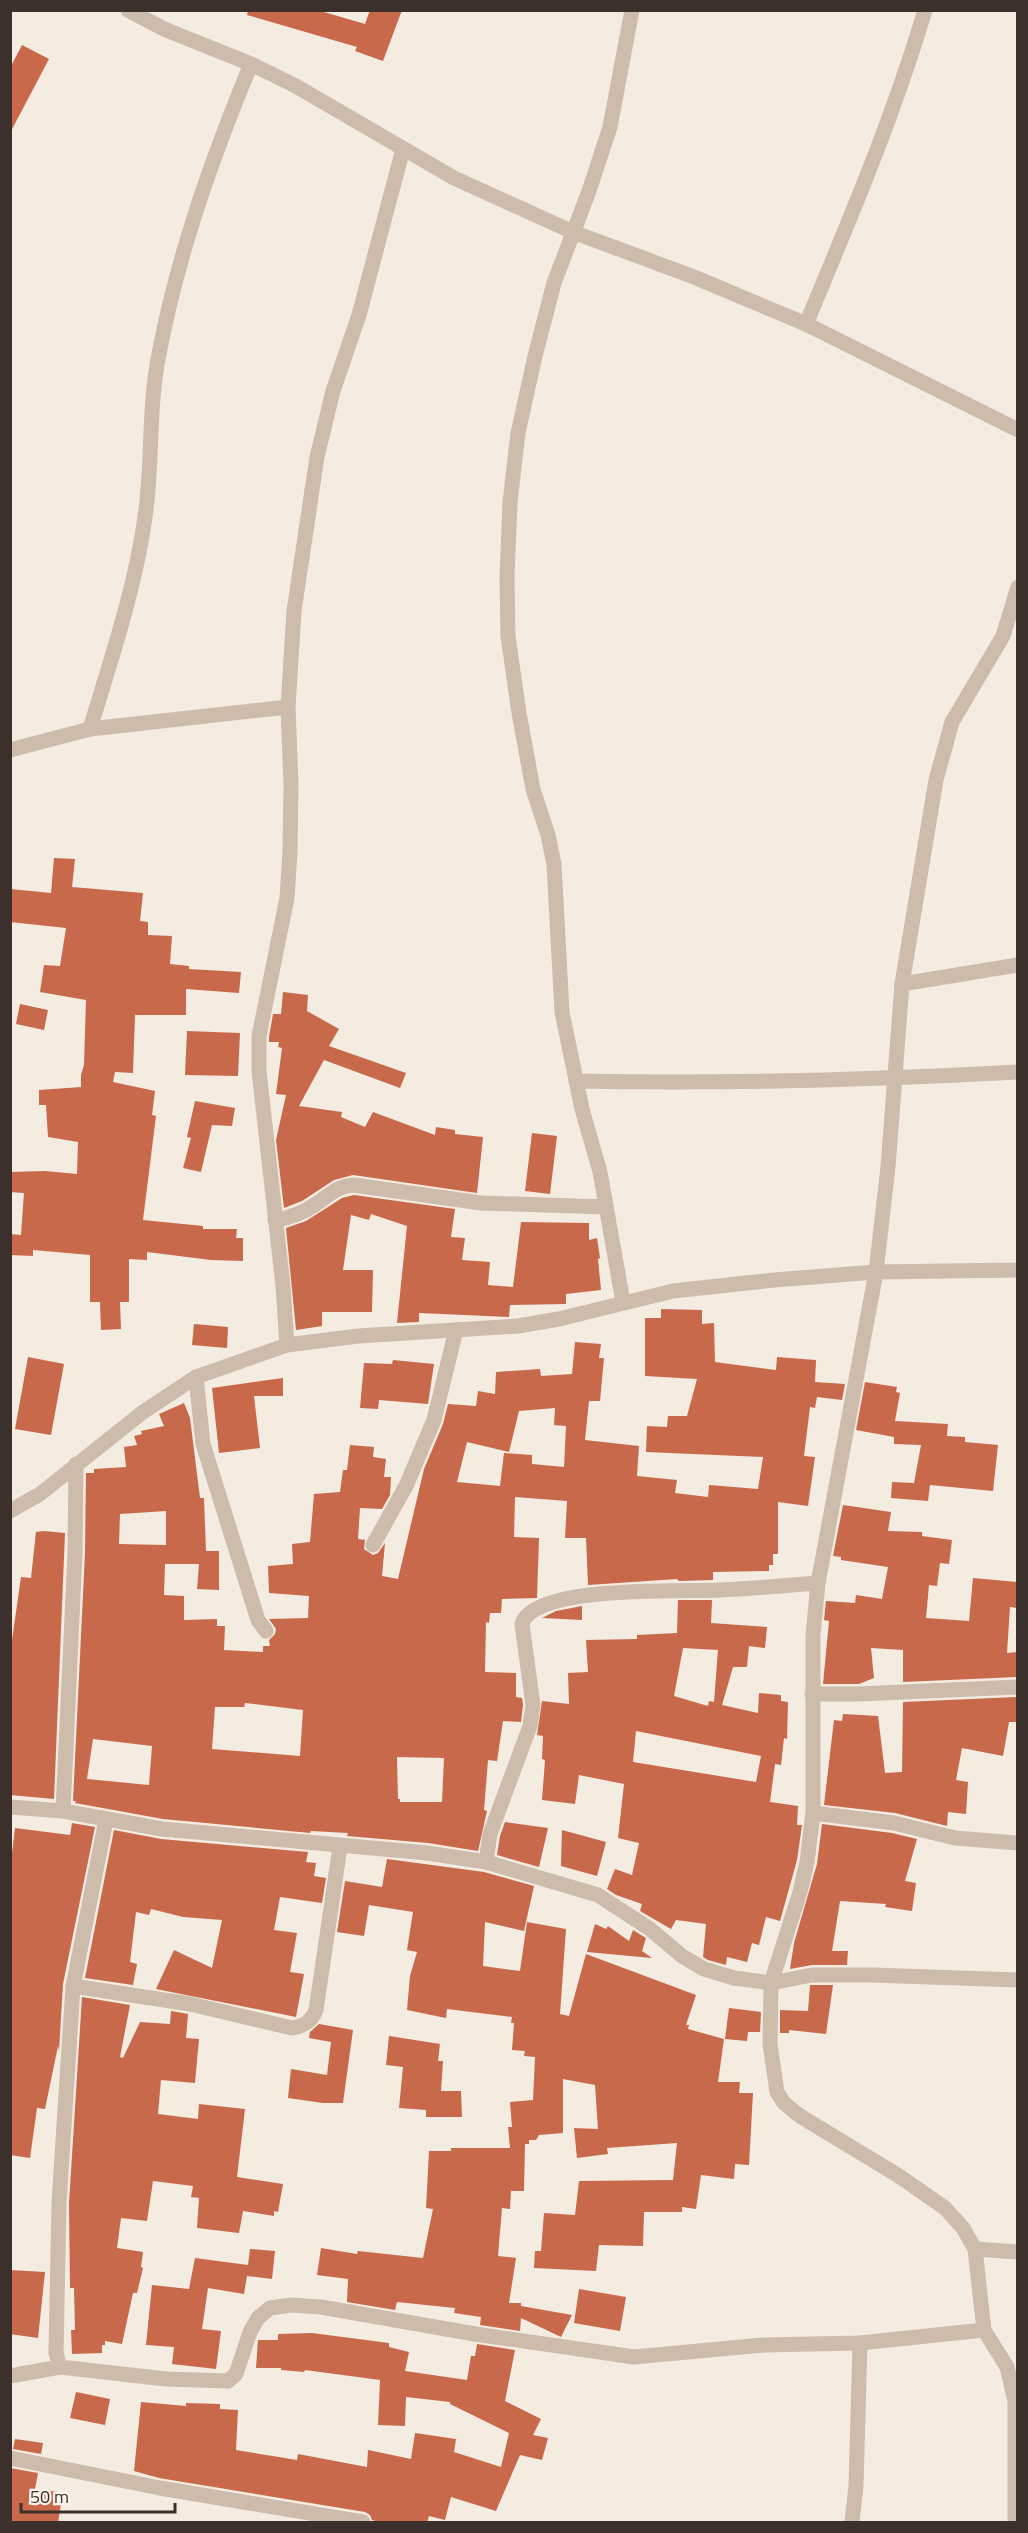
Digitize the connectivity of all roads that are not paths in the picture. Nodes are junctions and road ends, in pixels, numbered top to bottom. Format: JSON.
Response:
{"nodes":[{"id":1,"x":128,"y":10,"type":"edge"},
{"id":2,"x":632,"y":10,"type":"edge"},
{"id":3,"x":925,"y":10,"type":"edge"},
{"id":4,"x":251,"y":64,"type":"junction"},
{"id":5,"x":403,"y":148,"type":"junction"},
{"id":6,"x":573,"y":232,"type":"junction"},
{"id":7,"x":806,"y":324,"type":"junction"},
{"id":8,"x":1017,"y":430,"type":"edge"},
{"id":9,"x":1017,"y":587,"type":"edge"},
{"id":10,"x":288,"y":707,"type":"junction"},
{"id":11,"x":90,"y":729,"type":"junction"},
{"id":12,"x":10,"y":750,"type":"edge"},
{"id":13,"x":1017,"y":965,"type":"edge"},
{"id":14,"x":902,"y":984,"type":"junction"},
{"id":15,"x":1017,"y":1072,"type":"edge"},
{"id":16,"x":894,"y":1079,"type":"junction"},
{"id":17,"x":576,"y":1081,"type":"junction"},
{"id":18,"x":606,"y":1207,"type":"junction"},
{"id":19,"x":275,"y":1220,"type":"junction"},
{"id":20,"x":1017,"y":1270,"type":"edge"},
{"id":21,"x":876,"y":1272,"type":"junction"},
{"id":22,"x":623,"y":1302,"type":"junction"},
{"id":23,"x":456,"y":1330,"type":"junction"},
{"id":24,"x":288,"y":1345,"type":"junction"},
{"id":25,"x":196,"y":1377,"type":"junction"},
{"id":26,"x":76,"y":1464,"type":"junction"},
{"id":27,"x":10,"y":1511,"type":"edge"},
{"id":28,"x":373,"y":1545,"type":"dead end"},
{"id":29,"x":818,"y":1583,"type":"junction"},
{"id":30,"x":266,"y":1631,"type":"dead end"},
{"id":31,"x":1017,"y":1687,"type":"edge"},
{"id":32,"x":812,"y":1694,"type":"junction"},
{"id":33,"x":10,"y":1807,"type":"edge"},
{"id":34,"x":63,"y":1811,"type":"junction"},
{"id":35,"x":813,"y":1813,"type":"junction"},
{"id":36,"x":106,"y":1820,"type":"junction"},
{"id":37,"x":1017,"y":1843,"type":"edge"},
{"id":38,"x":340,"y":1847,"type":"junction"},
{"id":39,"x":486,"y":1862,"type":"junction"},
{"id":40,"x":1017,"y":1980,"type":"edge"},
{"id":41,"x":771,"y":1983,"type":"junction"},
{"id":42,"x":73,"y":1986,"type":"junction"},
{"id":43,"x":975,"y":2249,"type":"junction"},
{"id":44,"x":1017,"y":2252,"type":"edge"},
{"id":45,"x":984,"y":2330,"type":"junction"},
{"id":46,"x":860,"y":2343,"type":"junction"},
{"id":47,"x":60,"y":2367,"type":"junction"},
{"id":48,"x":10,"y":2376,"type":"edge"},
{"id":49,"x":10,"y":2458,"type":"edge"},
{"id":50,"x":363,"y":2523,"type":"edge"},
{"id":51,"x":852,"y":2523,"type":"edge"},
{"id":52,"x":1016,"y":2523,"type":"edge"}],
"edges":[{"from":1,"to":4,"type":"street"},
{"from":2,"to":6,"type":"street"},
{"from":3,"to":7,"type":"street"},
{"from":4,"to":5,"type":"street"},
{"from":4,"to":11,"type":"street"},
{"from":5,"to":6,"type":"street"},
{"from":5,"to":10,"type":"street"},
{"from":6,"to":7,"type":"street"},
{"from":6,"to":17,"type":"street"},
{"from":7,"to":8,"type":"street"},
{"from":9,"to":14,"type":"street"},
{"from":10,"to":11,"type":"street"},
{"from":10,"to":19,"type":"street"},
{"from":11,"to":12,"type":"street"},
{"from":13,"to":14,"type":"street"},
{"from":14,"to":16,"type":"street"},
{"from":15,"to":16,"type":"street"},
{"from":16,"to":17,"type":"street"},
{"from":16,"to":21,"type":"street"},
{"from":17,"to":18,"type":"street"},
{"from":18,"to":19,"type":"street"},
{"from":18,"to":22,"type":"street"},
{"from":19,"to":24,"type":"street"},
{"from":20,"to":21,"type":"street"},
{"from":21,"to":22,"type":"street"},
{"from":21,"to":29,"type":"street"},
{"from":22,"to":23,"type":"street"},
{"from":23,"to":24,"type":"street"},
{"from":23,"to":28,"type":"street"},
{"from":24,"to":25,"type":"street"},
{"from":25,"to":26,"type":"street"},
{"from":25,"to":30,"type":"street"},
{"from":26,"to":27,"type":"street"},
{"from":26,"to":34,"type":"street"},
{"from":29,"to":32,"type":"street"},
{"from":29,"to":39,"type":"street"},
{"from":31,"to":32,"type":"street"},
{"from":32,"to":35,"type":"street"},
{"from":33,"to":34,"type":"street"},
{"from":34,"to":36,"type":"street"},
{"from":35,"to":37,"type":"street"},
{"from":35,"to":41,"type":"street"},
{"from":36,"to":38,"type":"street"},
{"from":36,"to":42,"type":"street"},
{"from":38,"to":39,"type":"street"},
{"from":38,"to":42,"type":"street"},
{"from":39,"to":41,"type":"street"},
{"from":40,"to":41,"type":"street"},
{"from":41,"to":43,"type":"street"},
{"from":42,"to":47,"type":"street"},
{"from":43,"to":44,"type":"street"},
{"from":43,"to":45,"type":"street"},
{"from":45,"to":46,"type":"street"},
{"from":45,"to":52,"type":"street"},
{"from":46,"to":47,"type":"street"},
{"from":46,"to":51,"type":"street"},
{"from":47,"to":48,"type":"street"},
{"from":49,"to":50,"type":"street"}]}
